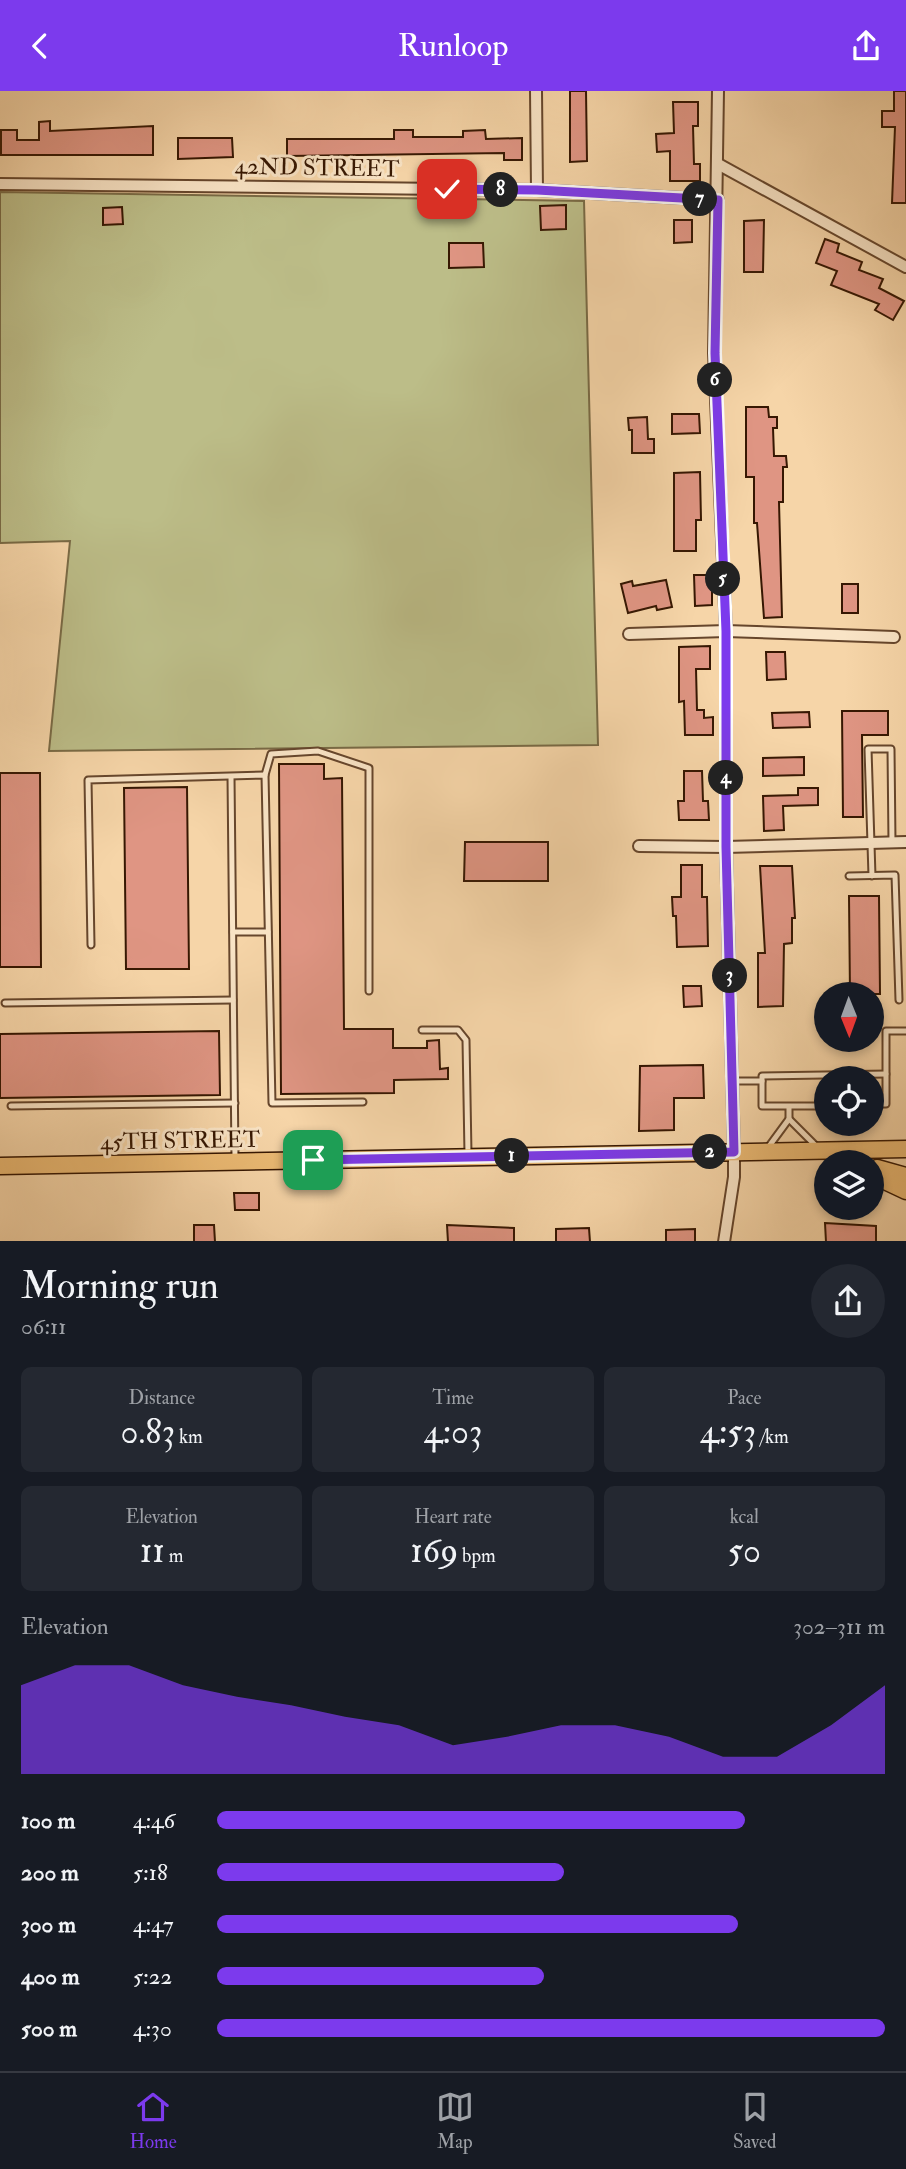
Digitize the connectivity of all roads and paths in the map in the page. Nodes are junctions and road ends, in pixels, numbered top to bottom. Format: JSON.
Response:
{"nodes":[{"id":1,"x":536,"y":91,"type":"edge"},
{"id":2,"x":718,"y":91,"type":"edge"},
{"id":3,"x":718,"y":164,"type":"junction"},
{"id":4,"x":0,"y":184,"type":"edge"},
{"id":5,"x":537,"y":190,"type":"junction"},
{"id":6,"x":718,"y":200,"type":"junction"},
{"id":7,"x":906,"y":267,"type":"edge"},
{"id":8,"x":726,"y":631,"type":"junction"},
{"id":9,"x":629,"y":634,"type":"dead end"},
{"id":10,"x":894,"y":637,"type":"dead end"},
{"id":11,"x":265,"y":775,"type":"junction"},
{"id":12,"x":232,"y":777,"type":"junction"},
{"id":13,"x":892,"y":842,"type":"junction"},
{"id":14,"x":906,"y":842,"type":"edge"},
{"id":15,"x":871,"y":843,"type":"junction"},
{"id":16,"x":639,"y":846,"type":"dead end"},
{"id":17,"x":726,"y":847,"type":"junction"},
{"id":18,"x":849,"y":876,"type":"dead end"},
{"id":19,"x":872,"y":876,"type":"junction"},
{"id":20,"x":233,"y":932,"type":"junction"},
{"id":21,"x":268,"y":932,"type":"junction"},
{"id":22,"x":91,"y":945,"type":"dead end"},
{"id":23,"x":369,"y":992,"type":"dead end"},
{"id":24,"x":233,"y":1000,"type":"junction"},
{"id":25,"x":899,"y":1000,"type":"dead end"},
{"id":26,"x":5,"y":1003,"type":"dead end"},
{"id":27,"x":422,"y":1030,"type":"dead end"},
{"id":28,"x":906,"y":1031,"type":"edge"},
{"id":29,"x":814,"y":1075,"type":"edge"},
{"id":30,"x":886,"y":1075,"type":"joint"},
{"id":31,"x":780,"y":1076,"type":"junction"},
{"id":32,"x":800,"y":1076,"type":"junction"},
{"id":33,"x":732,"y":1081,"type":"junction"},
{"id":34,"x":762,"y":1081,"type":"junction"},
{"id":35,"x":780,"y":1084,"type":"dead end"},
{"id":36,"x":800,"y":1084,"type":"dead end"},
{"id":37,"x":800,"y":1097,"type":"dead end"},
{"id":38,"x":781,"y":1098,"type":"dead end"},
{"id":39,"x":363,"y":1102,"type":"dead end"},
{"id":40,"x":234,"y":1103,"type":"junction"},
{"id":41,"x":884,"y":1104,"type":"edge"},
{"id":42,"x":800,"y":1106,"type":"junction"},
{"id":43,"x":814,"y":1106,"type":"edge"},
{"id":44,"x":11,"y":1107,"type":"dead end"},
{"id":45,"x":781,"y":1107,"type":"junction"},
{"id":46,"x":789,"y":1107,"type":"junction"},
{"id":47,"x":789,"y":1119,"type":"junction"},
{"id":48,"x":906,"y":1149,"type":"edge"},
{"id":49,"x":823,"y":1150,"type":"edge"},
{"id":50,"x":879,"y":1150,"type":"edge"},
{"id":51,"x":734,"y":1152,"type":"junction"},
{"id":52,"x":814,"y":1152,"type":"edge"},
{"id":53,"x":764,"y":1153,"type":"junction"},
{"id":54,"x":468,"y":1157,"type":"junction"},
{"id":55,"x":235,"y":1161,"type":"junction"},
{"id":56,"x":0,"y":1166,"type":"edge"},
{"id":57,"x":884,"y":1170,"type":"edge"},
{"id":58,"x":906,"y":1176,"type":"edge"},
{"id":59,"x":884,"y":1181,"type":"edge"},
{"id":60,"x":906,"y":1191,"type":"edge"},
{"id":61,"x":724,"y":1241,"type":"edge"}],
"edges":[{"from":1,"to":5,"type":"street"},
{"from":2,"to":3,"type":"street"},
{"from":3,"to":6,"type":"street"},
{"from":3,"to":7,"type":"street"},
{"from":4,"to":5,"type":"street","name":"42ND STREET"},
{"from":5,"to":6,"type":"street","name":"42ND STREET"},
{"from":6,"to":8,"type":"street"},
{"from":8,"to":9,"type":"street"},
{"from":8,"to":10,"type":"street"},
{"from":8,"to":17,"type":"street"},
{"from":11,"to":12,"type":"lane"},
{"from":11,"to":21,"type":"lane"},
{"from":11,"to":23,"type":"lane"},
{"from":12,"to":20,"type":"lane"},
{"from":12,"to":22,"type":"lane"},
{"from":13,"to":14,"type":"street"},
{"from":13,"to":15,"type":"street"},
{"from":13,"to":15,"type":"lane"},
{"from":15,"to":17,"type":"street"},
{"from":15,"to":19,"type":"lane"},
{"from":16,"to":17,"type":"street"},
{"from":17,"to":33,"type":"street"},
{"from":18,"to":19,"type":"lane"},
{"from":19,"to":25,"type":"lane"},
{"from":20,"to":21,"type":"lane"},
{"from":20,"to":24,"type":"lane"},
{"from":21,"to":39,"type":"lane"},
{"from":24,"to":26,"type":"lane"},
{"from":24,"to":40,"type":"lane"},
{"from":27,"to":54,"type":"lane"},
{"from":28,"to":30,"type":"lane"},
{"from":29,"to":32,"type":"lane"},
{"from":30,"to":41,"type":"lane"},
{"from":31,"to":32,"type":"lane"},
{"from":31,"to":34,"type":"lane"},
{"from":31,"to":35,"type":"lane"},
{"from":32,"to":36,"type":"lane"},
{"from":33,"to":34,"type":"lane"},
{"from":33,"to":51,"type":"street"},
{"from":34,"to":45,"type":"lane"},
{"from":37,"to":42,"type":"lane"},
{"from":38,"to":45,"type":"lane"},
{"from":40,"to":44,"type":"lane"},
{"from":40,"to":55,"type":"lane"},
{"from":42,"to":43,"type":"lane"},
{"from":42,"to":46,"type":"lane"},
{"from":45,"to":46,"type":"lane"},
{"from":46,"to":47,"type":"lane"},
{"from":47,"to":49,"type":"lane"},
{"from":47,"to":53,"type":"lane"},
{"from":48,"to":50,"type":"main road","name":"45TH STREET"},
{"from":51,"to":53,"type":"main road","name":"45TH STREET"},
{"from":51,"to":54,"type":"main road","name":"45TH STREET"},
{"from":51,"to":61,"type":"street"},
{"from":52,"to":53,"type":"main road","name":"45TH STREET"},
{"from":54,"to":55,"type":"main road","name":"45TH STREET"},
{"from":55,"to":56,"type":"main road","name":"45TH STREET"},
{"from":57,"to":58,"type":"main road"},
{"from":59,"to":60,"type":"main road"}]}
